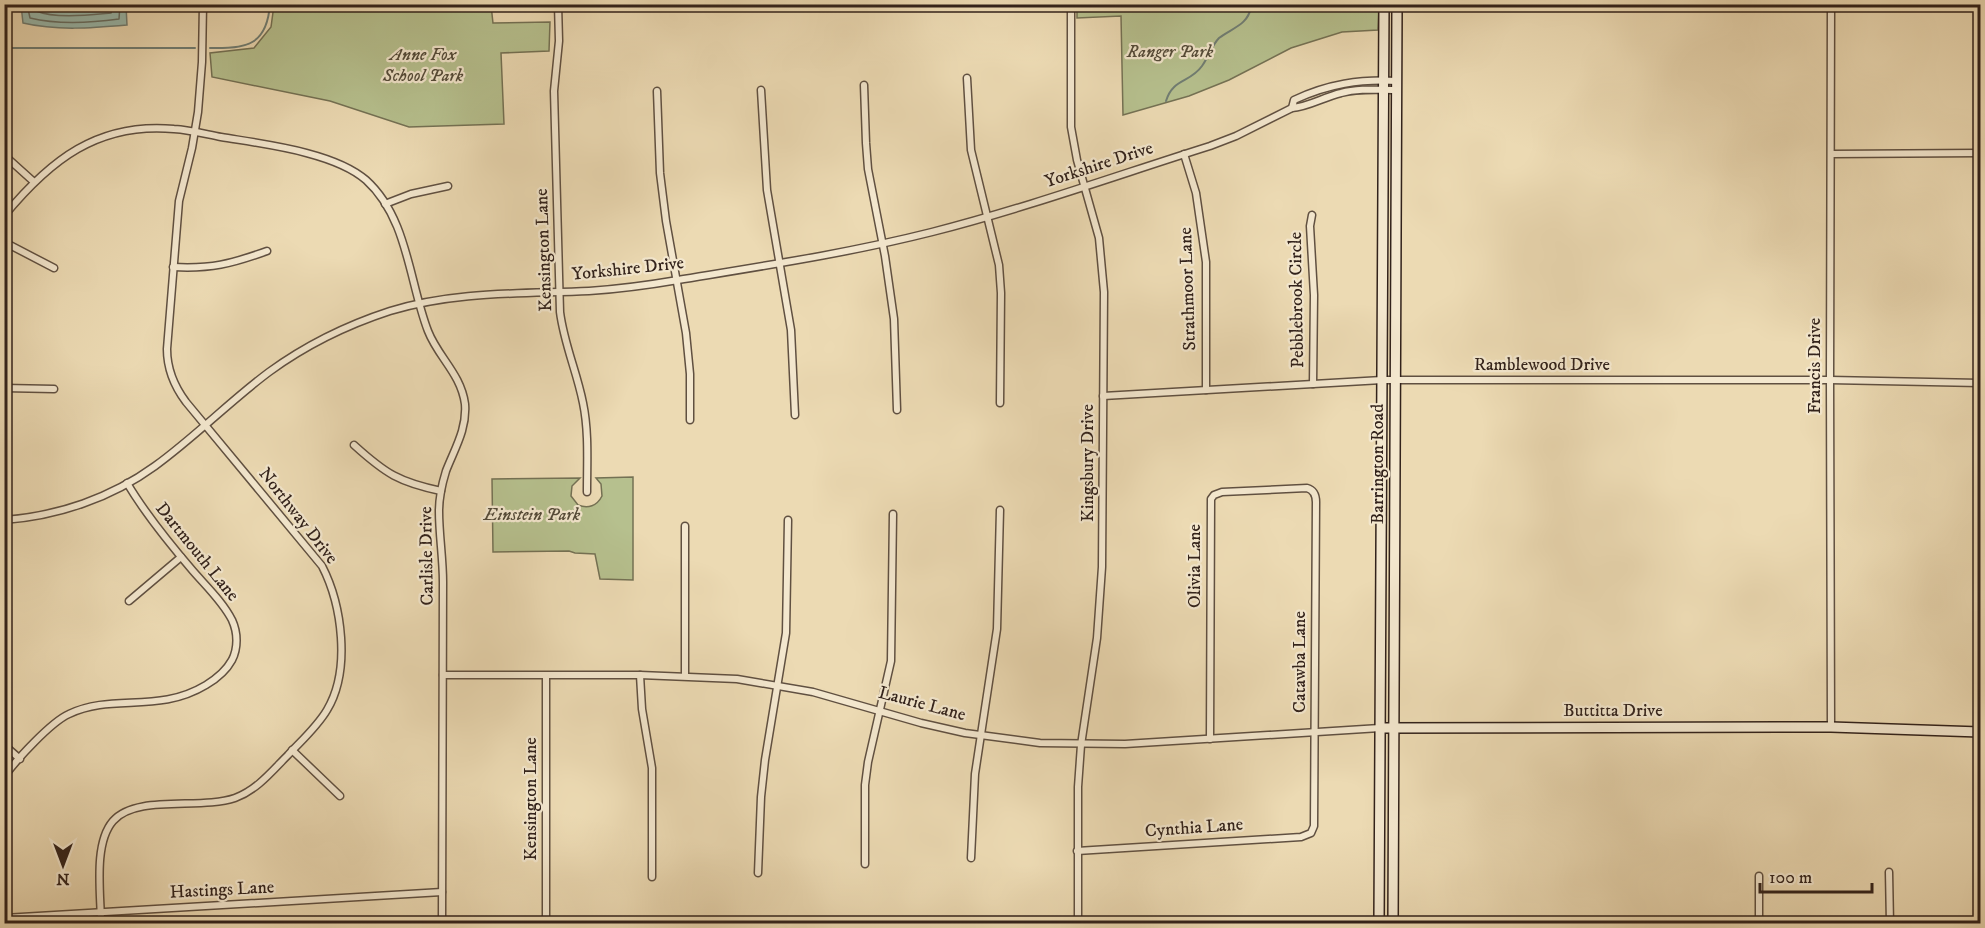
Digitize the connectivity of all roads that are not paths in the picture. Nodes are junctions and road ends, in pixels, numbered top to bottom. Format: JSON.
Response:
{"nodes":[{"id":1,"x":203,"y":4,"type":"edge"},
{"id":2,"x":558,"y":4,"type":"edge"},
{"id":3,"x":1071,"y":4,"type":"edge"},
{"id":4,"x":1384,"y":4,"type":"edge"},
{"id":5,"x":1397,"y":4,"type":"edge"},
{"id":6,"x":1832,"y":4,"type":"edge"},
{"id":7,"x":967,"y":78,"type":"dead end"},
{"id":8,"x":864,"y":85,"type":"dead end"},
{"id":9,"x":1383,"y":85,"type":"junction"},
{"id":10,"x":1397,"y":85,"type":"junction"},
{"id":11,"x":761,"y":90,"type":"dead end"},
{"id":12,"x":657,"y":91,"type":"dead end"},
{"id":13,"x":195,"y":132,"type":"junction"},
{"id":14,"x":1980,"y":153,"type":"edge"},
{"id":15,"x":1184,"y":154,"type":"junction"},
{"id":16,"x":1832,"y":154,"type":"junction"},
{"id":17,"x":4,"y":155,"type":"edge"},
{"id":18,"x":34,"y":182,"type":"junction"},
{"id":19,"x":448,"y":186,"type":"dead end"},
{"id":20,"x":1085,"y":186,"type":"junction"},
{"id":21,"x":385,"y":204,"type":"junction"},
{"id":22,"x":1312,"y":215,"type":"dead end"},
{"id":23,"x":4,"y":216,"type":"edge"},
{"id":24,"x":987,"y":216,"type":"junction"},
{"id":25,"x":4,"y":242,"type":"edge"},
{"id":26,"x":883,"y":243,"type":"junction"},
{"id":27,"x":267,"y":251,"type":"dead end"},
{"id":28,"x":779,"y":262,"type":"junction"},
{"id":29,"x":173,"y":267,"type":"junction"},
{"id":30,"x":54,"y":268,"type":"dead end"},
{"id":31,"x":677,"y":280,"type":"junction"},
{"id":32,"x":560,"y":292,"type":"junction"},
{"id":33,"x":420,"y":303,"type":"junction"},
{"id":34,"x":1382,"y":380,"type":"junction"},
{"id":35,"x":1395,"y":380,"type":"junction"},
{"id":36,"x":1830,"y":380,"type":"junction"},
{"id":37,"x":1980,"y":383,"type":"edge"},
{"id":38,"x":1313,"y":384,"type":"junction"},
{"id":39,"x":4,"y":388,"type":"edge"},
{"id":40,"x":54,"y":389,"type":"dead end"},
{"id":41,"x":1206,"y":390,"type":"junction"},
{"id":42,"x":1104,"y":396,"type":"junction"},
{"id":43,"x":1000,"y":403,"type":"dead end"},
{"id":44,"x":897,"y":410,"type":"dead end"},
{"id":45,"x":795,"y":415,"type":"dead end"},
{"id":46,"x":690,"y":420,"type":"dead end"},
{"id":47,"x":205,"y":425,"type":"junction"},
{"id":48,"x":354,"y":445,"type":"dead end"},
{"id":49,"x":127,"y":483,"type":"junction"},
{"id":50,"x":441,"y":491,"type":"junction"},
{"id":51,"x":1313,"y":491,"type":"joint"},
{"id":52,"x":587,"y":492,"type":"dead end"},
{"id":53,"x":1000,"y":510,"type":"dead end"},
{"id":54,"x":893,"y":514,"type":"dead end"},
{"id":55,"x":4,"y":520,"type":"edge"},
{"id":56,"x":788,"y":520,"type":"dead end"},
{"id":57,"x":685,"y":526,"type":"dead end"},
{"id":58,"x":181,"y":557,"type":"junction"},
{"id":59,"x":129,"y":601,"type":"dead end"},
{"id":60,"x":443,"y":675,"type":"junction"},
{"id":61,"x":640,"y":675,"type":"junction"},
{"id":62,"x":546,"y":676,"type":"junction"},
{"id":63,"x":685,"y":676,"type":"junction"},
{"id":64,"x":779,"y":685,"type":"junction"},
{"id":65,"x":880,"y":711,"type":"junction"},
{"id":66,"x":1380,"y":728,"type":"junction"},
{"id":67,"x":1394,"y":728,"type":"junction"},
{"id":68,"x":1831,"y":728,"type":"junction"},
{"id":69,"x":1315,"y":732,"type":"junction"},
{"id":70,"x":1980,"y":732,"type":"edge"},
{"id":71,"x":980,"y":735,"type":"junction"},
{"id":72,"x":1210,"y":739,"type":"junction"},
{"id":73,"x":4,"y":745,"type":"edge"},
{"id":74,"x":1081,"y":745,"type":"junction"},
{"id":75,"x":292,"y":750,"type":"junction"},
{"id":76,"x":20,"y":759,"type":"junction"},
{"id":77,"x":4,"y":777,"type":"edge"},
{"id":78,"x":340,"y":796,"type":"dead end"},
{"id":79,"x":1311,"y":833,"type":"joint"},
{"id":80,"x":1077,"y":851,"type":"junction"},
{"id":81,"x":971,"y":858,"type":"dead end"},
{"id":82,"x":865,"y":864,"type":"dead end"},
{"id":83,"x":1889,"y":872,"type":"dead end"},
{"id":84,"x":758,"y":873,"type":"dead end"},
{"id":85,"x":1759,"y":876,"type":"dead end"},
{"id":86,"x":652,"y":877,"type":"dead end"},
{"id":87,"x":442,"y":892,"type":"junction"},
{"id":88,"x":101,"y":912,"type":"junction"},
{"id":89,"x":4,"y":918,"type":"edge"},
{"id":90,"x":1980,"y":922,"type":"edge"},
{"id":91,"x":1890,"y":923,"type":"edge"},
{"id":92,"x":101,"y":924,"type":"edge"},
{"id":93,"x":442,"y":924,"type":"edge"},
{"id":94,"x":546,"y":924,"type":"edge"},
{"id":95,"x":1078,"y":924,"type":"edge"},
{"id":96,"x":1379,"y":924,"type":"edge"},
{"id":97,"x":1393,"y":924,"type":"edge"},
{"id":98,"x":1759,"y":924,"type":"edge"}],
"edges":[{"from":1,"to":13,"type":"street","name":"Northway Drive"},
{"from":2,"to":32,"type":"street","name":"Kensington Lane"},
{"from":3,"to":20,"type":"street","name":"Kingsbury Drive"},
{"from":4,"to":9,"type":"main road","name":"Barrington Road"},
{"from":5,"to":10,"type":"main road","name":"Barrington Road"},
{"from":6,"to":16,"type":"street","name":"Francis Drive"},
{"from":7,"to":24,"type":"street"},
{"from":8,"to":26,"type":"street"},
{"from":9,"to":10,"type":"street","name":"Yorkshire Drive"},
{"from":9,"to":15,"type":"street","name":"Yorkshire Drive"},
{"from":9,"to":34,"type":"main road","name":"Barrington Road"},
{"from":10,"to":35,"type":"main road","name":"Barrington Road"},
{"from":11,"to":28,"type":"street"},
{"from":12,"to":31,"type":"street"},
{"from":13,"to":18,"type":"street","name":"Carlisle Drive"},
{"from":13,"to":21,"type":"street","name":"Carlisle Drive"},
{"from":13,"to":29,"type":"street","name":"Northway Drive"},
{"from":14,"to":16,"type":"street"},
{"from":15,"to":20,"type":"street","name":"Yorkshire Drive"},
{"from":15,"to":41,"type":"street","name":"Strathmoor Lane"},
{"from":16,"to":36,"type":"street","name":"Francis Drive"},
{"from":17,"to":18,"type":"street"},
{"from":18,"to":23,"type":"street","name":"Carlisle Drive"},
{"from":19,"to":21,"type":"street"},
{"from":20,"to":24,"type":"street","name":"Yorkshire Drive"},
{"from":20,"to":42,"type":"street","name":"Kingsbury Drive"},
{"from":21,"to":33,"type":"street","name":"Carlisle Drive"},
{"from":22,"to":38,"type":"street","name":"Pebblebrook Circle"},
{"from":24,"to":26,"type":"street","name":"Yorkshire Drive"},
{"from":24,"to":43,"type":"street"},
{"from":25,"to":30,"type":"street"},
{"from":26,"to":28,"type":"street","name":"Yorkshire Drive"},
{"from":26,"to":44,"type":"street"},
{"from":27,"to":29,"type":"street"},
{"from":28,"to":31,"type":"street","name":"Yorkshire Drive"},
{"from":28,"to":45,"type":"street"},
{"from":29,"to":47,"type":"street","name":"Northway Drive"},
{"from":31,"to":32,"type":"street","name":"Yorkshire Drive"},
{"from":31,"to":46,"type":"street"},
{"from":32,"to":33,"type":"street","name":"Yorkshire Drive"},
{"from":32,"to":52,"type":"street","name":"Kensington Lane"},
{"from":33,"to":47,"type":"street","name":"Yorkshire Drive"},
{"from":33,"to":50,"type":"street","name":"Carlisle Drive"},
{"from":34,"to":35,"type":"street","name":"Ramblewood Drive"},
{"from":34,"to":38,"type":"street","name":"Ramblewood Drive"},
{"from":34,"to":66,"type":"main road","name":"Barrington Road"},
{"from":35,"to":36,"type":"street","name":"Ramblewood Drive"},
{"from":35,"to":67,"type":"main road","name":"Barrington Road"},
{"from":36,"to":37,"type":"street","name":"Ramblewood Drive"},
{"from":36,"to":68,"type":"street","name":"Francis Drive"},
{"from":38,"to":41,"type":"street","name":"Ramblewood Drive"},
{"from":39,"to":40,"type":"street"},
{"from":41,"to":42,"type":"street","name":"Ramblewood Drive"},
{"from":42,"to":74,"type":"street","name":"Kingsbury Drive"},
{"from":47,"to":49,"type":"street","name":"Yorkshire Drive"},
{"from":47,"to":75,"type":"street","name":"Northway Drive"},
{"from":48,"to":50,"type":"street"},
{"from":49,"to":55,"type":"street","name":"Yorkshire Drive"},
{"from":49,"to":58,"type":"street","name":"Dartmouth Lane"},
{"from":50,"to":60,"type":"street","name":"Carlisle Drive"},
{"from":51,"to":69,"type":"street","name":"Catawba Lane"},
{"from":51,"to":72,"type":"street","name":"Olivia Lane"},
{"from":53,"to":71,"type":"street"},
{"from":54,"to":65,"type":"street"},
{"from":56,"to":64,"type":"street"},
{"from":57,"to":63,"type":"street"},
{"from":58,"to":59,"type":"street"},
{"from":58,"to":76,"type":"street","name":"Dartmouth Lane"},
{"from":60,"to":62,"type":"street","name":"Laurie Lane"},
{"from":60,"to":87,"type":"street","name":"Carlisle Drive"},
{"from":61,"to":62,"type":"street","name":"Laurie Lane"},
{"from":61,"to":63,"type":"street","name":"Laurie Lane"},
{"from":61,"to":86,"type":"street"},
{"from":62,"to":94,"type":"street","name":"Kensington Lane"},
{"from":63,"to":64,"type":"street","name":"Laurie Lane"},
{"from":64,"to":65,"type":"street","name":"Laurie Lane"},
{"from":64,"to":84,"type":"street"},
{"from":65,"to":71,"type":"street","name":"Laurie Lane"},
{"from":65,"to":82,"type":"street"},
{"from":66,"to":67,"type":"main road","name":"Laurie Lane"},
{"from":66,"to":69,"type":"street","name":"Laurie Lane"},
{"from":66,"to":96,"type":"main road","name":"Barrington Road"},
{"from":67,"to":68,"type":"main road","name":"Buttitta Drive"},
{"from":67,"to":97,"type":"main road","name":"Barrington Road"},
{"from":68,"to":70,"type":"main road","name":"Buttitta Drive"},
{"from":69,"to":72,"type":"street","name":"Laurie Lane"},
{"from":69,"to":79,"type":"street","name":"Catawba Lane"},
{"from":71,"to":74,"type":"street","name":"Laurie Lane"},
{"from":71,"to":81,"type":"street"},
{"from":72,"to":74,"type":"street","name":"Laurie Lane"},
{"from":73,"to":76,"type":"street"},
{"from":74,"to":80,"type":"street","name":"Kingsbury Drive"},
{"from":75,"to":78,"type":"street"},
{"from":75,"to":88,"type":"street","name":"Northway Drive"},
{"from":76,"to":77,"type":"street","name":"Dartmouth Lane"},
{"from":79,"to":80,"type":"street","name":"Cynthia Lane"},
{"from":80,"to":95,"type":"street","name":"Kingsbury Drive"},
{"from":83,"to":91,"type":"street"},
{"from":85,"to":98,"type":"street"},
{"from":87,"to":88,"type":"street","name":"Hastings Lane"},
{"from":87,"to":93,"type":"street","name":"Carlisle Drive"},
{"from":88,"to":89,"type":"street","name":"Hastings Lane"},
{"from":88,"to":92,"type":"street","name":"Northway Drive"},
{"from":90,"to":91,"type":"street"}]}
